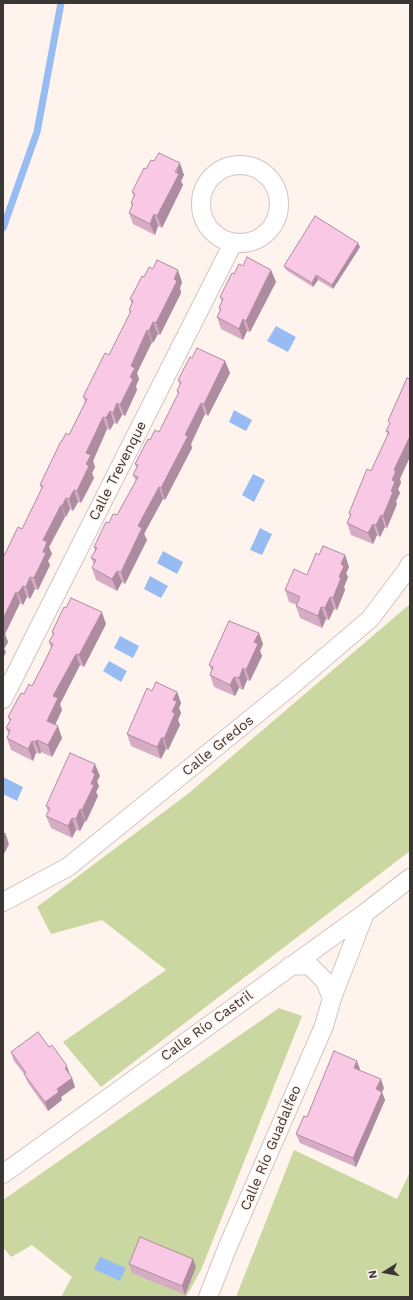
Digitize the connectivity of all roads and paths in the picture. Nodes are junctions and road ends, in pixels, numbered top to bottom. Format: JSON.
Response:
{"nodes":[{"id":1,"x":233,"y":243,"type":"junction"},
{"id":2,"x":410,"y":564,"type":"edge"},
{"id":3,"x":3,"y":699,"type":"edge"},
{"id":4,"x":410,"y":878,"type":"edge"},
{"id":5,"x":3,"y":902,"type":"edge"},
{"id":6,"x":365,"y":913,"type":"junction"},
{"id":7,"x":290,"y":966,"type":"junction"},
{"id":8,"x":332,"y":998,"type":"junction"},
{"id":9,"x":3,"y":1174,"type":"edge"},
{"id":10,"x":208,"y":1297,"type":"edge"}],
"edges":[{"from":1,"to":1,"type":"street"},
{"from":1,"to":3,"type":"street","name":"Calle Trevenque"},
{"from":2,"to":5,"type":"street","name":"Calle Gredos"},
{"from":4,"to":6,"type":"street","name":"Calle Río Castril"},
{"from":6,"to":7,"type":"street","name":"Calle Río Castril"},
{"from":6,"to":8,"type":"street","name":"Calle Río Guadalfeo"},
{"from":7,"to":8,"type":"street"},
{"from":7,"to":9,"type":"street","name":"Calle Río Castril"},
{"from":8,"to":10,"type":"street","name":"Calle Río Guadalfeo"}]}
